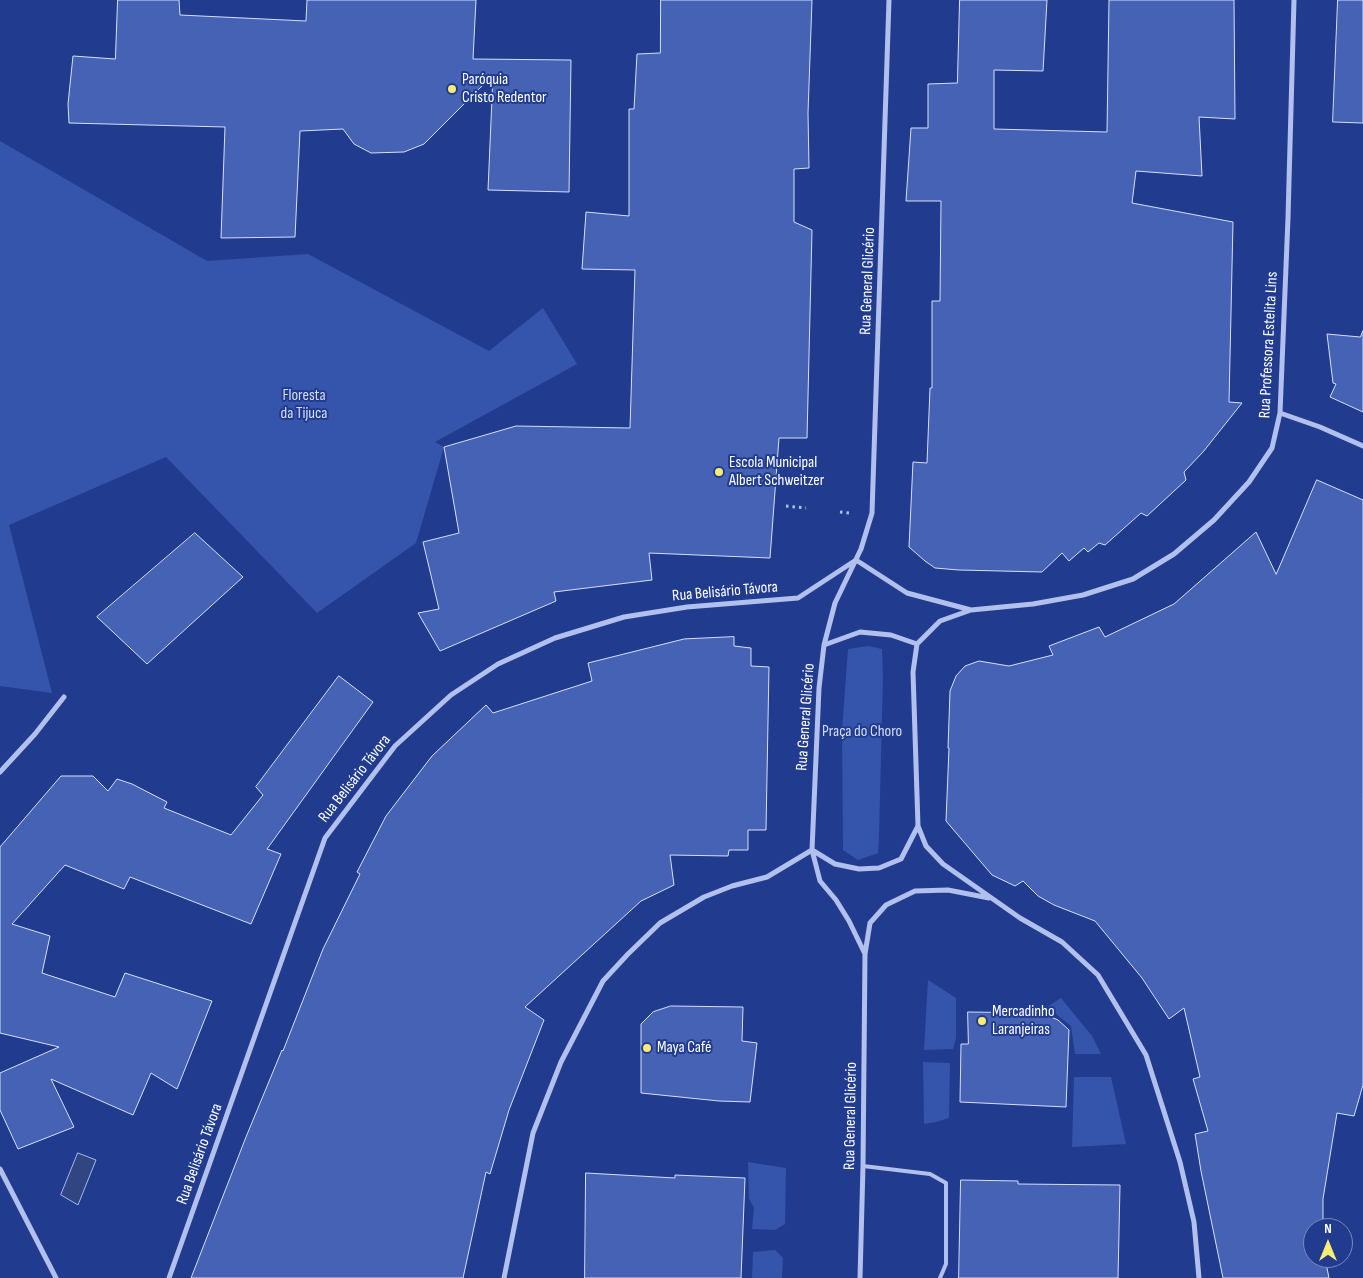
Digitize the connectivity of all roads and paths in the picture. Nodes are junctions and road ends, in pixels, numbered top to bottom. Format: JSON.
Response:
{"nodes":[{"id":1,"x":889,"y":0,"type":"edge"},
{"id":2,"x":1294,"y":0,"type":"edge"},
{"id":3,"x":1280,"y":413,"type":"junction"},
{"id":4,"x":1363,"y":446,"type":"edge"},
{"id":5,"x":786,"y":506,"type":"dead end"},
{"id":6,"x":806,"y":508,"type":"dead end"},
{"id":7,"x":856,"y":560,"type":"junction"},
{"id":8,"x":971,"y":610,"type":"junction"},
{"id":9,"x":917,"y":644,"type":"junction"},
{"id":10,"x":824,"y":645,"type":"junction"},
{"id":11,"x":64,"y":697,"type":"dead end"},
{"id":12,"x":0,"y":772,"type":"edge"},
{"id":13,"x":918,"y":826,"type":"junction"},
{"id":14,"x":812,"y":850,"type":"junction"},
{"id":15,"x":992,"y":898,"type":"junction"},
{"id":16,"x":865,"y":954,"type":"junction"},
{"id":17,"x":863,"y":1166,"type":"junction"},
{"id":18,"x":0,"y":1168,"type":"edge"},
{"id":19,"x":56,"y":1278,"type":"edge"},
{"id":20,"x":169,"y":1278,"type":"edge"},
{"id":21,"x":504,"y":1278,"type":"edge"},
{"id":22,"x":860,"y":1278,"type":"edge"},
{"id":23,"x":940,"y":1278,"type":"edge"},
{"id":24,"x":1199,"y":1278,"type":"edge"}],
"edges":[{"from":1,"to":7,"type":"street","name":"Rua General Glicério"},
{"from":2,"to":3,"type":"street","name":"Rua Professora Estelita Lins"},
{"from":3,"to":4,"type":"street"},
{"from":3,"to":8,"type":"street","name":"Rua Professora Estelita Lins"},
{"from":5,"to":6,"type":"path"},
{"from":7,"to":8,"type":"street"},
{"from":7,"to":10,"type":"street","name":"Rua General Glicério"},
{"from":7,"to":20,"type":"street","name":"Rua Belisário Távora"},
{"from":8,"to":9,"type":"street","name":"Rua Professora Estelita Lins"},
{"from":9,"to":10,"type":"street","name":"Rua General Glicério"},
{"from":9,"to":13,"type":"street"},
{"from":10,"to":14,"type":"street","name":"Rua General Glicério"},
{"from":11,"to":12,"type":"street"},
{"from":13,"to":14,"type":"street"},
{"from":13,"to":15,"type":"street"},
{"from":14,"to":16,"type":"street","name":"Rua General Glicério"},
{"from":14,"to":21,"type":"street"},
{"from":15,"to":16,"type":"street","name":"Rua General Glicério"},
{"from":15,"to":24,"type":"street"},
{"from":16,"to":17,"type":"street","name":"Rua General Glicério"},
{"from":17,"to":22,"type":"street","name":"Rua General Glicério"},
{"from":17,"to":23,"type":"lane"},
{"from":18,"to":19,"type":"street"}]}
